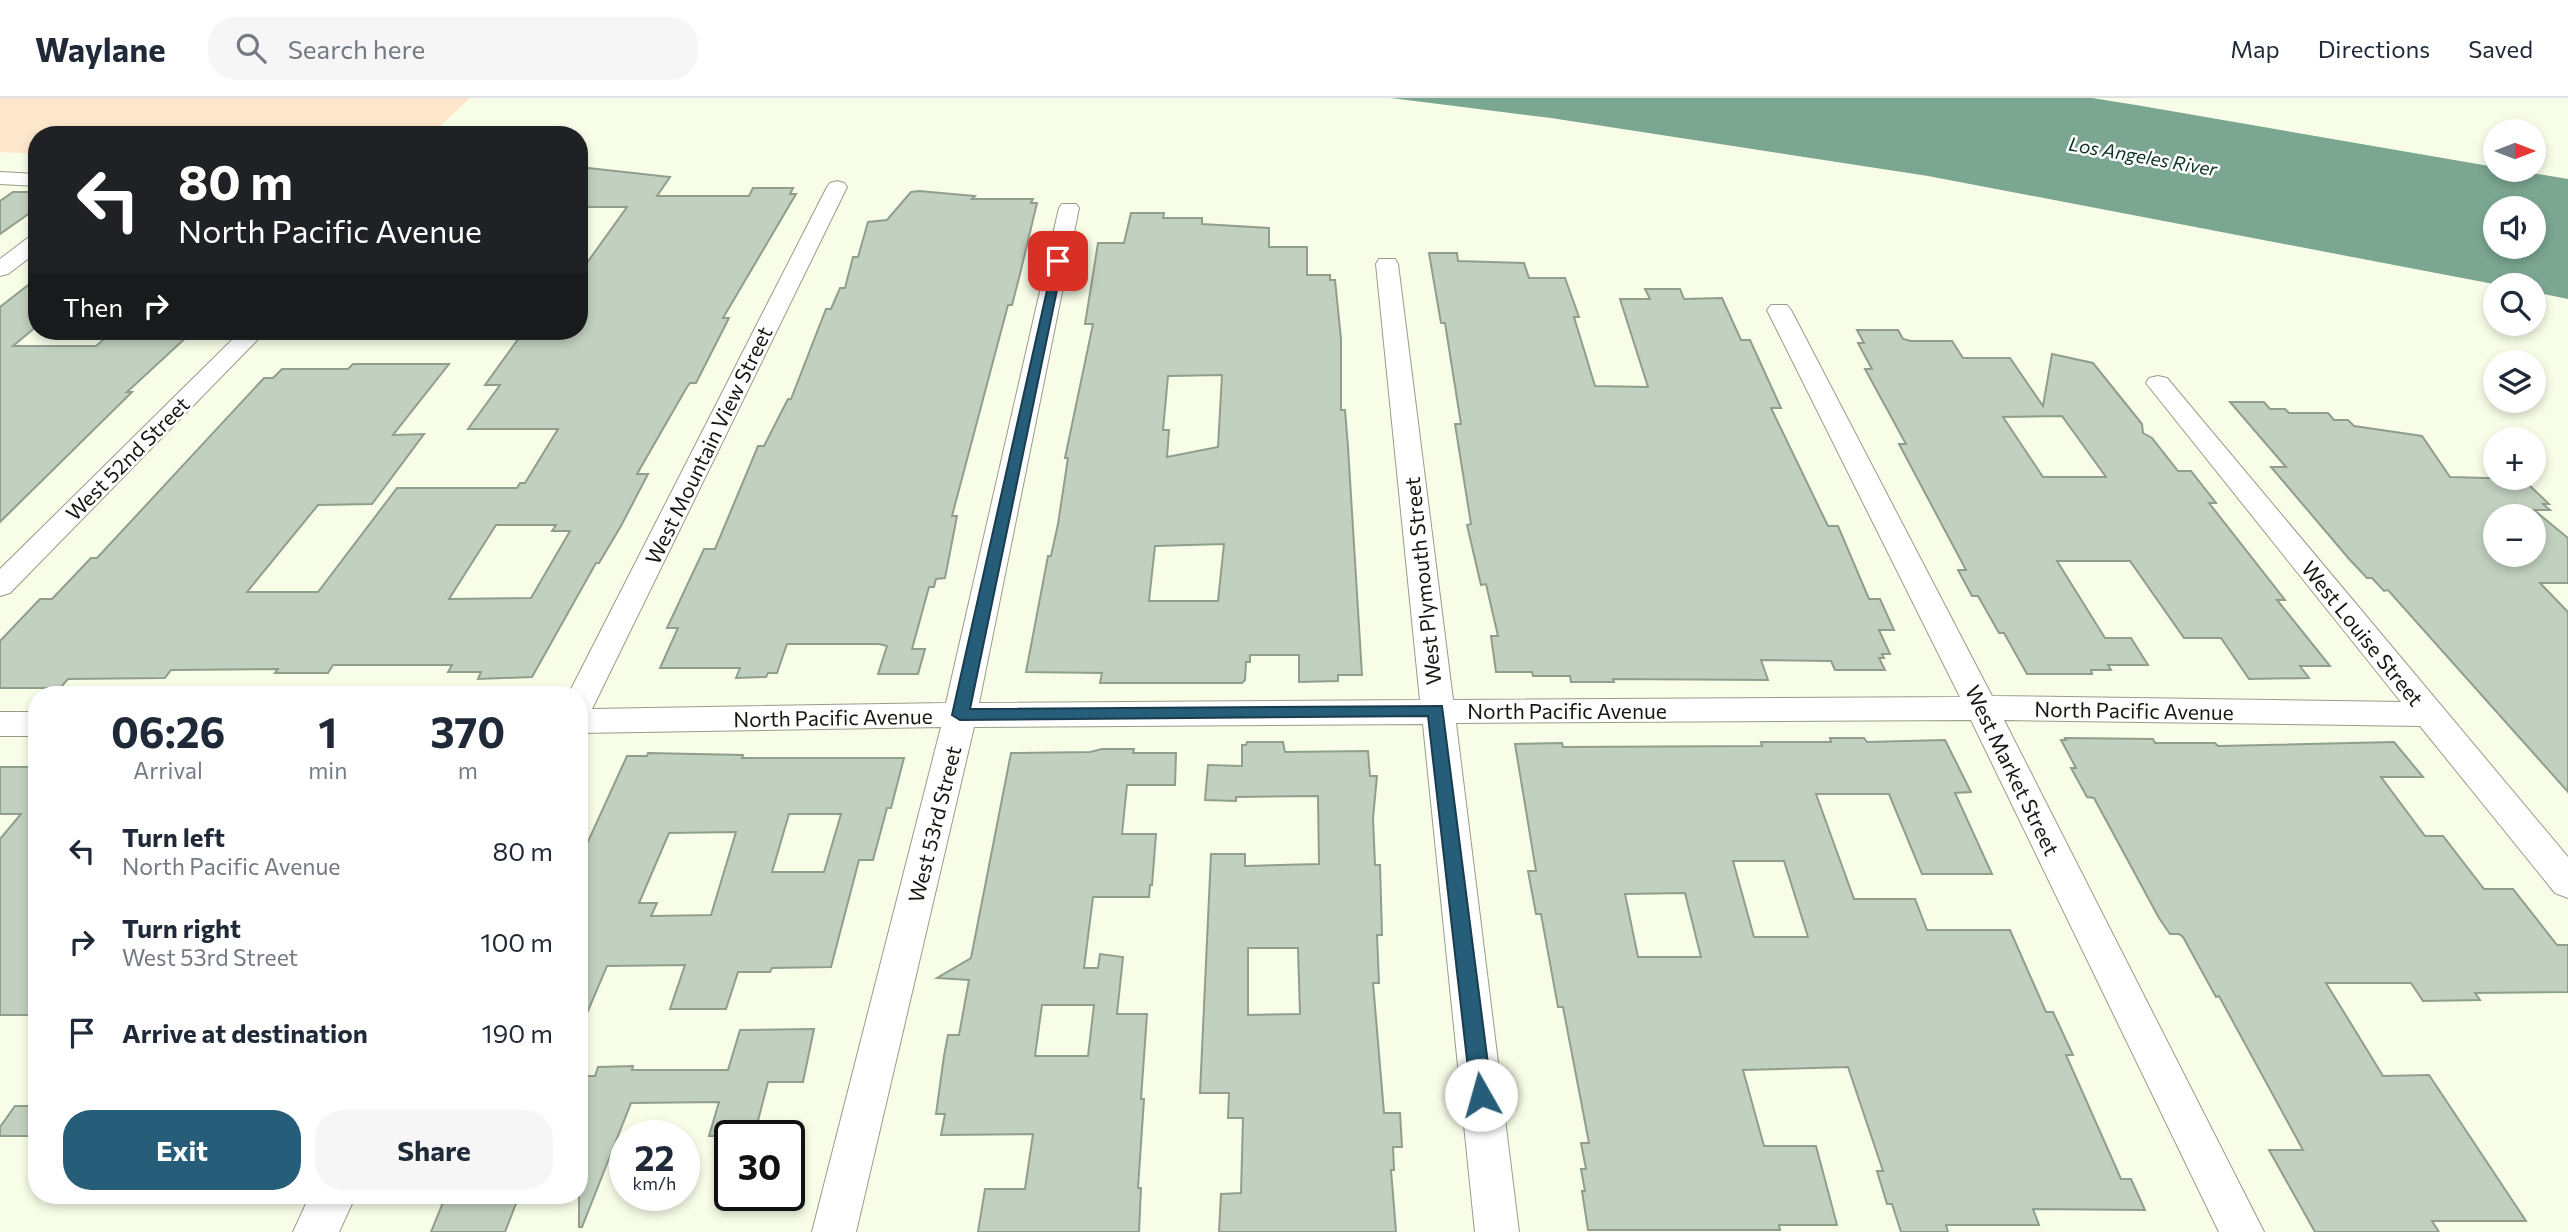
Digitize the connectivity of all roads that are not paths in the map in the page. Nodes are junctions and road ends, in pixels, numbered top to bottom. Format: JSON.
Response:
{"nodes":[{"id":1,"x":0,"y":178,"type":"edge"},
{"id":2,"x":28,"y":180,"type":"edge"},
{"id":3,"x":837,"y":187,"type":"dead end"},
{"id":4,"x":1069,"y":208,"type":"dead end"},
{"id":5,"x":28,"y":249,"type":"edge"},
{"id":6,"x":1387,"y":264,"type":"dead end"},
{"id":7,"x":0,"y":269,"type":"edge"},
{"id":8,"x":1779,"y":310,"type":"dead end"},
{"id":9,"x":245,"y":340,"type":"edge"},
{"id":10,"x":2158,"y":383,"type":"dead end"},
{"id":11,"x":12,"y":561,"type":"edge"},
{"id":12,"x":0,"y":586,"type":"edge"},
{"id":13,"x":588,"y":686,"type":"edge"},
{"id":14,"x":1982,"y":708,"type":"junction"},
{"id":15,"x":1436,"y":710,"type":"junction"},
{"id":16,"x":2430,"y":714,"type":"junction"},
{"id":17,"x":960,"y":715,"type":"junction"},
{"id":18,"x":588,"y":721,"type":"edge"},
{"id":19,"x":0,"y":724,"type":"edge"},
{"id":20,"x":28,"y":724,"type":"edge"},
{"id":21,"x":2568,"y":883,"type":"edge"},
{"id":22,"x":330,"y":1204,"type":"edge"},
{"id":23,"x":316,"y":1232,"type":"edge"},
{"id":24,"x":834,"y":1232,"type":"edge"},
{"id":25,"x":1497,"y":1232,"type":"edge"},
{"id":26,"x":2242,"y":1232,"type":"edge"}],
"edges":[{"from":1,"to":2,"type":"street"},
{"from":3,"to":13,"type":"street","name":"West Mountain View Street"},
{"from":4,"to":17,"type":"street","name":"West 53rd Street"},
{"from":5,"to":7,"type":"street"},
{"from":6,"to":15,"type":"street","name":"West Plymouth Street"},
{"from":8,"to":14,"type":"street","name":"West Market Street"},
{"from":9,"to":11,"type":"street","name":"West 52nd Street"},
{"from":10,"to":16,"type":"street","name":"West Louise Street"},
{"from":11,"to":12,"type":"street","name":"West 52nd Street"},
{"from":14,"to":15,"type":"street","name":"North Pacific Avenue"},
{"from":14,"to":16,"type":"street","name":"North Pacific Avenue"},
{"from":14,"to":26,"type":"street","name":"West Market Street"},
{"from":15,"to":17,"type":"street","name":"North Pacific Avenue"},
{"from":15,"to":25,"type":"street","name":"West Plymouth Street"},
{"from":16,"to":21,"type":"street","name":"West Louise Street"},
{"from":17,"to":18,"type":"street","name":"North Pacific Avenue"},
{"from":17,"to":24,"type":"street","name":"West 53rd Street"},
{"from":19,"to":20,"type":"street"},
{"from":22,"to":23,"type":"street"}]}
